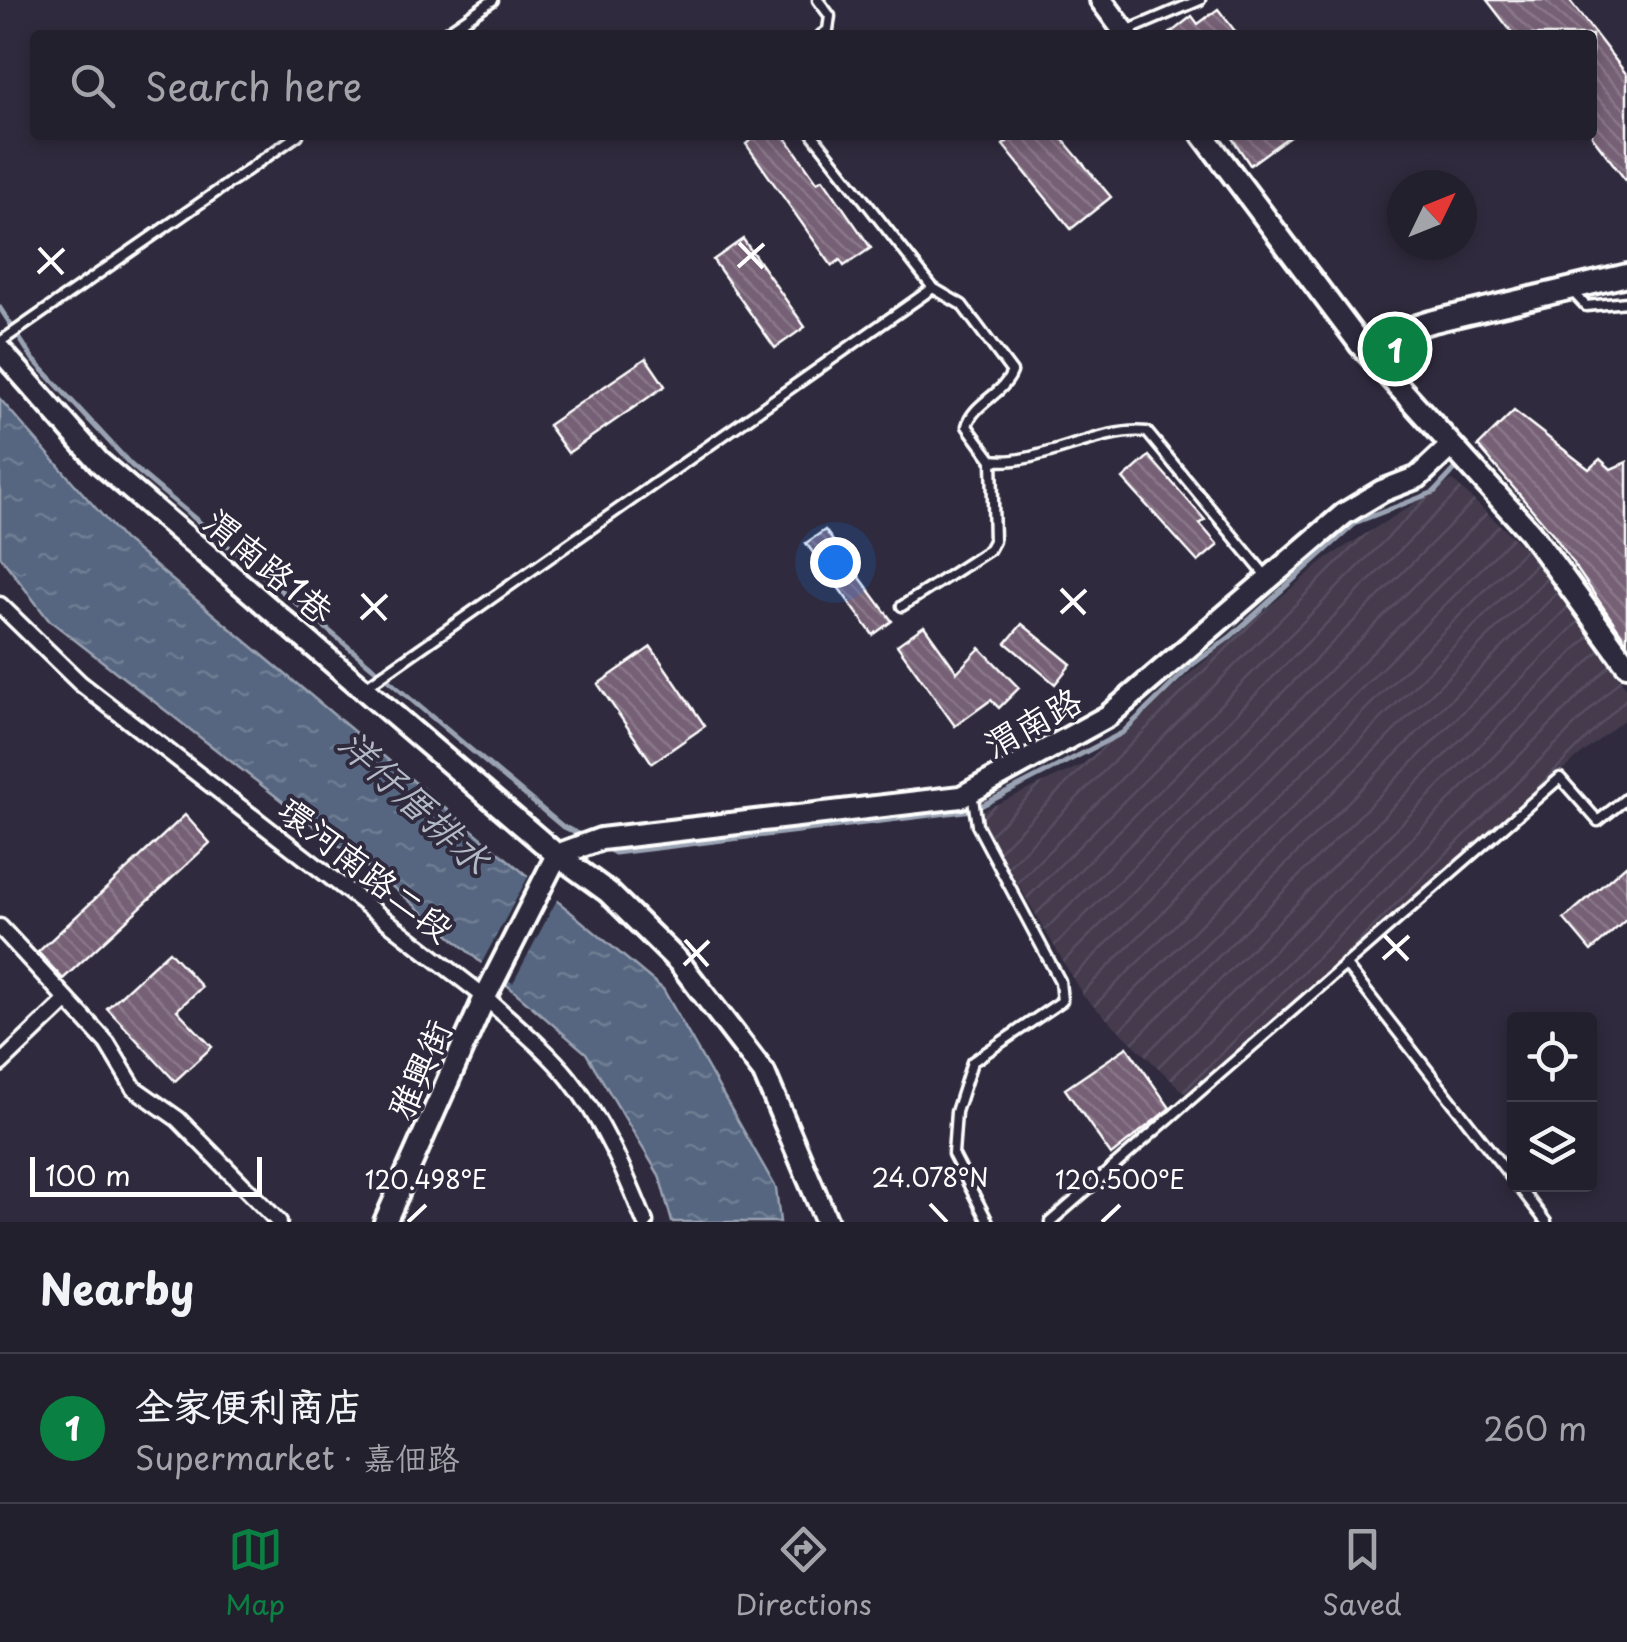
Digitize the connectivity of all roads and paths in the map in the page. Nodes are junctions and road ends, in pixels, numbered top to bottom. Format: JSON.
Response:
{"nodes":[{"id":1,"x":493,"y":0,"type":"edge"},
{"id":2,"x":818,"y":0,"type":"edge"},
{"id":3,"x":1101,"y":0,"type":"edge"},
{"id":4,"x":1200,"y":0,"type":"edge"},
{"id":5,"x":449,"y":30,"type":"edge"},
{"id":6,"x":828,"y":30,"type":"edge"},
{"id":7,"x":1124,"y":30,"type":"edge"},
{"id":8,"x":1133,"y":30,"type":"edge"},
{"id":9,"x":291,"y":140,"type":"edge"},
{"id":10,"x":817,"y":140,"type":"edge"},
{"id":11,"x":1207,"y":140,"type":"edge"},
{"id":12,"x":1627,"y":276,"type":"edge"},
{"id":13,"x":933,"y":288,"type":"junction"},
{"id":14,"x":1568,"y":288,"type":"junction"},
{"id":15,"x":1627,"y":302,"type":"edge"},
{"id":16,"x":1360,"y":344,"type":"junction"},
{"id":17,"x":0,"y":346,"type":"edge"},
{"id":18,"x":1451,"y":446,"type":"junction"},
{"id":19,"x":992,"y":460,"type":"junction"},
{"id":20,"x":1270,"y":580,"type":"junction"},
{"id":21,"x":0,"y":605,"type":"edge"},
{"id":22,"x":902,"y":606,"type":"dead end"},
{"id":23,"x":1627,"y":665,"type":"edge"},
{"id":24,"x":364,"y":688,"type":"junction"},
{"id":25,"x":972,"y":792,"type":"junction"},
{"id":26,"x":1627,"y":798,"type":"edge"},
{"id":27,"x":557,"y":855,"type":"junction"},
{"id":28,"x":0,"y":927,"type":"edge"},
{"id":29,"x":1345,"y":964,"type":"junction"},
{"id":30,"x":485,"y":997,"type":"junction"},
{"id":31,"x":67,"y":1000,"type":"junction"},
{"id":32,"x":0,"y":1064,"type":"edge"},
{"id":33,"x":1507,"y":1171,"type":"edge"},
{"id":34,"x":1523,"y":1192,"type":"edge"},
{"id":35,"x":279,"y":1222,"type":"edge"},
{"id":36,"x":386,"y":1222,"type":"edge"},
{"id":37,"x":645,"y":1222,"type":"edge"},
{"id":38,"x":826,"y":1222,"type":"edge"},
{"id":39,"x":988,"y":1222,"type":"edge"},
{"id":40,"x":1050,"y":1222,"type":"edge"},
{"id":41,"x":1546,"y":1222,"type":"edge"}],
"edges":[{"from":1,"to":5,"type":"lane"},
{"from":2,"to":6,"type":"lane"},
{"from":3,"to":7,"type":"street"},
{"from":4,"to":8,"type":"lane"},
{"from":9,"to":17,"type":"lane"},
{"from":10,"to":13,"type":"lane"},
{"from":11,"to":16,"type":"street"},
{"from":12,"to":14,"type":"street"},
{"from":13,"to":19,"type":"lane"},
{"from":13,"to":24,"type":"lane"},
{"from":14,"to":15,"type":"lane"},
{"from":14,"to":16,"type":"street"},
{"from":16,"to":18,"type":"street"},
{"from":17,"to":24,"type":"street","name":"渭南路1巷"},
{"from":18,"to":20,"type":"street","name":"渭南路"},
{"from":18,"to":23,"type":"street"},
{"from":19,"to":20,"type":"lane"},
{"from":19,"to":22,"type":"lane"},
{"from":20,"to":25,"type":"street","name":"渭南路"},
{"from":21,"to":30,"type":"street","name":"環河南路二段"},
{"from":24,"to":27,"type":"street","name":"渭南路1巷"},
{"from":25,"to":27,"type":"street","name":"渭南路"},
{"from":25,"to":39,"type":"lane"},
{"from":26,"to":29,"type":"lane"},
{"from":27,"to":30,"type":"street","name":"雅興街"},
{"from":27,"to":38,"type":"street","name":"渭南路1巷"},
{"from":28,"to":31,"type":"street"},
{"from":29,"to":33,"type":"lane"},
{"from":29,"to":40,"type":"lane"},
{"from":30,"to":36,"type":"street","name":"雅興街"},
{"from":30,"to":37,"type":"street","name":"環河南路二段"},
{"from":31,"to":32,"type":"street"},
{"from":31,"to":35,"type":"street"},
{"from":34,"to":41,"type":"lane"}]}
